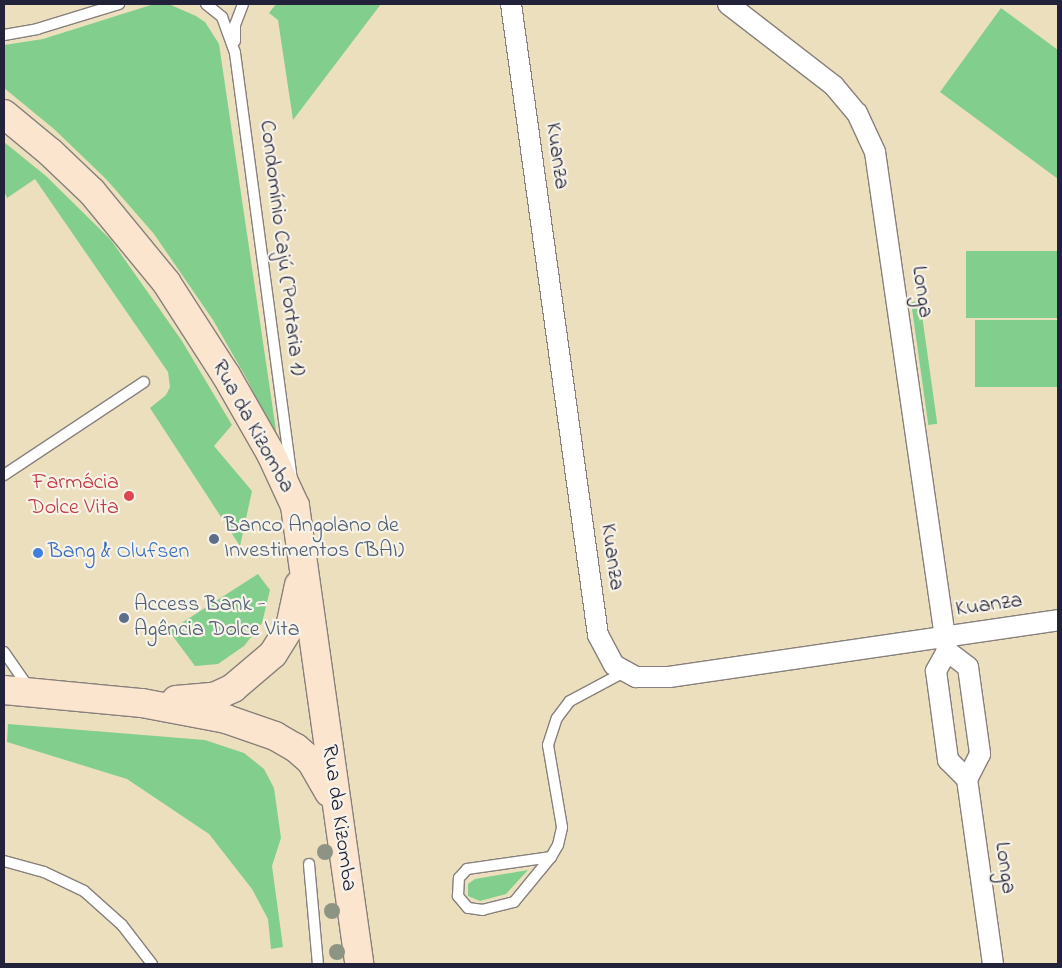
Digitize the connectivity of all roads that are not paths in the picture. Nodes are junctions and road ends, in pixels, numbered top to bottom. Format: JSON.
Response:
{"nodes":[{"id":1,"x":119,"y":4,"type":"edge"},
{"id":2,"x":206,"y":4,"type":"edge"},
{"id":3,"x":243,"y":4,"type":"edge"},
{"id":4,"x":511,"y":4,"type":"edge"},
{"id":5,"x":728,"y":4,"type":"edge"},
{"id":6,"x":4,"y":35,"type":"edge"},
{"id":7,"x":235,"y":52,"type":"junction"},
{"id":8,"x":4,"y":114,"type":"edge"},
{"id":9,"x":144,"y":382,"type":"dead end"},
{"id":10,"x":4,"y":475,"type":"edge"},
{"id":11,"x":296,"y":506,"type":"junction"},
{"id":12,"x":303,"y":567,"type":"junction"},
{"id":13,"x":1058,"y":620,"type":"edge"},
{"id":14,"x":946,"y":643,"type":"junction"},
{"id":15,"x":4,"y":652,"type":"edge"},
{"id":16,"x":624,"y":672,"type":"junction"},
{"id":17,"x":4,"y":690,"type":"edge"},
{"id":18,"x":32,"y":692,"type":"junction"},
{"id":19,"x":142,"y":703,"type":"junction"},
{"id":20,"x":967,"y":779,"type":"junction"},
{"id":21,"x":336,"y":804,"type":"junction"},
{"id":22,"x":551,"y":857,"type":"junction"},
{"id":23,"x":4,"y":861,"type":"edge"},
{"id":24,"x":309,"y":864,"type":"dead end"},
{"id":25,"x":358,"y":963,"type":"edge"},
{"id":26,"x":152,"y":964,"type":"edge"},
{"id":27,"x":318,"y":964,"type":"edge"},
{"id":28,"x":993,"y":964,"type":"edge"}],
"edges":[{"from":1,"to":6,"type":"lane"},
{"from":2,"to":7,"type":"lane","name":"Condomínio Cajú (Portaria 1)"},
{"from":3,"to":7,"type":"lane"},
{"from":4,"to":16,"type":"street","name":"Kuanza"},
{"from":5,"to":14,"type":"street","name":"Longa"},
{"from":7,"to":11,"type":"lane","name":"Condomínio Cajú (Portaria 1)"},
{"from":8,"to":11,"type":"main road","name":"Rua da Kizomba"},
{"from":9,"to":10,"type":"lane"},
{"from":11,"to":12,"type":"main road","name":"Rua da Kizomba"},
{"from":12,"to":19,"type":"main road"},
{"from":12,"to":21,"type":"main road","name":"Rua da Kizomba"},
{"from":13,"to":14,"type":"street","name":"Kuanza"},
{"from":14,"to":16,"type":"street","name":"Kuanza"},
{"from":14,"to":20,"type":"street"},
{"from":14,"to":20,"type":"street"},
{"from":15,"to":18,"type":"lane"},
{"from":16,"to":22,"type":"lane"},
{"from":17,"to":18,"type":"main road"},
{"from":18,"to":19,"type":"main road"},
{"from":19,"to":21,"type":"main road"},
{"from":20,"to":28,"type":"street","name":"Longa"},
{"from":21,"to":25,"type":"main road","name":"Rua da Kizomba"},
{"from":22,"to":22,"type":"lane"},
{"from":23,"to":26,"type":"lane"},
{"from":24,"to":27,"type":"lane"}]}
